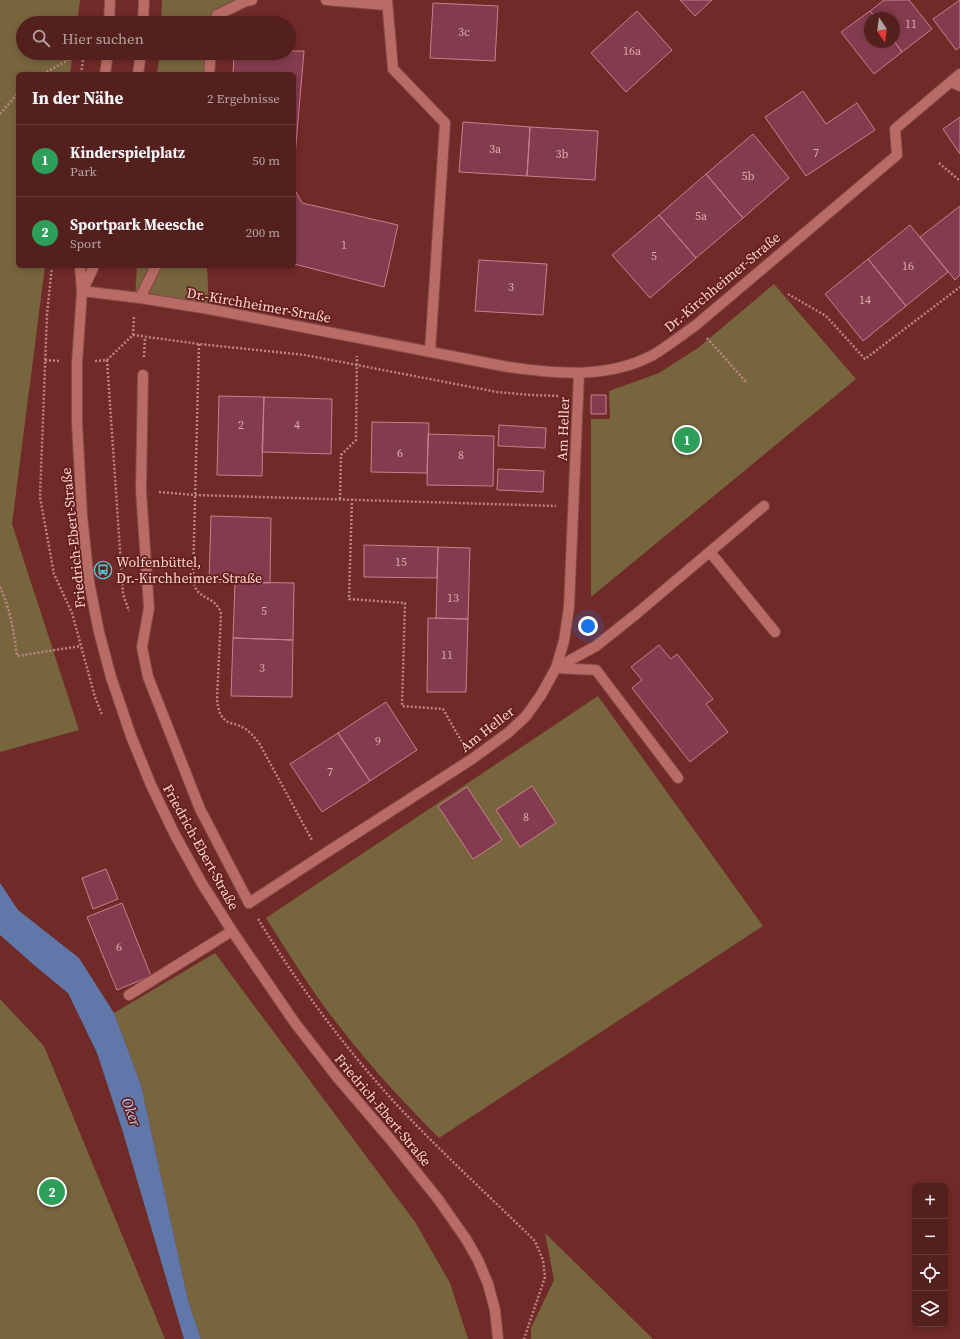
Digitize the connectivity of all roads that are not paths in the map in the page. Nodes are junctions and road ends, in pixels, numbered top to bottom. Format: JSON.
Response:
{"nodes":[{"id":1,"x":110,"y":0,"type":"edge"},
{"id":2,"x":144,"y":0,"type":"edge"},
{"id":3,"x":252,"y":0,"type":"edge"},
{"id":4,"x":326,"y":0,"type":"edge"},
{"id":5,"x":386,"y":2,"type":"edge"},
{"id":6,"x":109,"y":16,"type":"edge"},
{"id":7,"x":143,"y":16,"type":"edge"},
{"id":8,"x":217,"y":16,"type":"edge"},
{"id":9,"x":107,"y":60,"type":"edge"},
{"id":10,"x":140,"y":60,"type":"edge"},
{"id":11,"x":210,"y":60,"type":"edge"},
{"id":12,"x":105,"y":72,"type":"edge"},
{"id":13,"x":138,"y":72,"type":"edge"},
{"id":14,"x":209,"y":72,"type":"edge"},
{"id":15,"x":960,"y":74,"type":"edge"},
{"id":16,"x":955,"y":84,"type":"edge"},
{"id":17,"x":80,"y":268,"type":"edge"},
{"id":18,"x":93,"y":268,"type":"edge"},
{"id":19,"x":155,"y":268,"type":"edge"},
{"id":20,"x":82,"y":291,"type":"junction"},
{"id":21,"x":138,"y":298,"type":"junction"},
{"id":22,"x":430,"y":352,"type":"junction"},
{"id":23,"x":579,"y":373,"type":"junction"},
{"id":24,"x":144,"y":375,"type":"dead end"},
{"id":25,"x":764,"y":506,"type":"dead end"},
{"id":26,"x":710,"y":552,"type":"junction"},
{"id":27,"x":776,"y":632,"type":"dead end"},
{"id":28,"x":556,"y":668,"type":"junction"},
{"id":29,"x":678,"y":778,"type":"dead end"},
{"id":30,"x":232,"y":931,"type":"junction"},
{"id":31,"x":129,"y":995,"type":"dead end"},
{"id":32,"x":498,"y":1339,"type":"edge"}],
"edges":[{"from":1,"to":6,"type":"street"},
{"from":2,"to":7,"type":"street"},
{"from":3,"to":8,"type":"street"},
{"from":4,"to":5,"type":"street"},
{"from":5,"to":22,"type":"street"},
{"from":9,"to":12,"type":"street"},
{"from":10,"to":13,"type":"street"},
{"from":11,"to":14,"type":"street"},
{"from":15,"to":16,"type":"street","name":"Dr.-Kirchheimer-Straße"},
{"from":16,"to":23,"type":"street","name":"Dr.-Kirchheimer-Straße"},
{"from":17,"to":20,"type":"street","name":"Friedrich-Ebert-Straße"},
{"from":18,"to":20,"type":"street","name":"Friedrich-Ebert-Straße"},
{"from":19,"to":21,"type":"street"},
{"from":20,"to":21,"type":"street","name":"Dr.-Kirchheimer-Straße"},
{"from":20,"to":30,"type":"street","name":"Friedrich-Ebert-Straße"},
{"from":21,"to":22,"type":"street","name":"Dr.-Kirchheimer-Straße"},
{"from":22,"to":23,"type":"street","name":"Dr.-Kirchheimer-Straße"},
{"from":23,"to":28,"type":"street","name":"Am Heller"},
{"from":24,"to":28,"type":"street","name":"Am Heller"},
{"from":25,"to":26,"type":"street"},
{"from":26,"to":27,"type":"street"},
{"from":26,"to":28,"type":"street"},
{"from":28,"to":29,"type":"street"},
{"from":30,"to":31,"type":"street"},
{"from":30,"to":32,"type":"street","name":"Friedrich-Ebert-Straße"}]}
